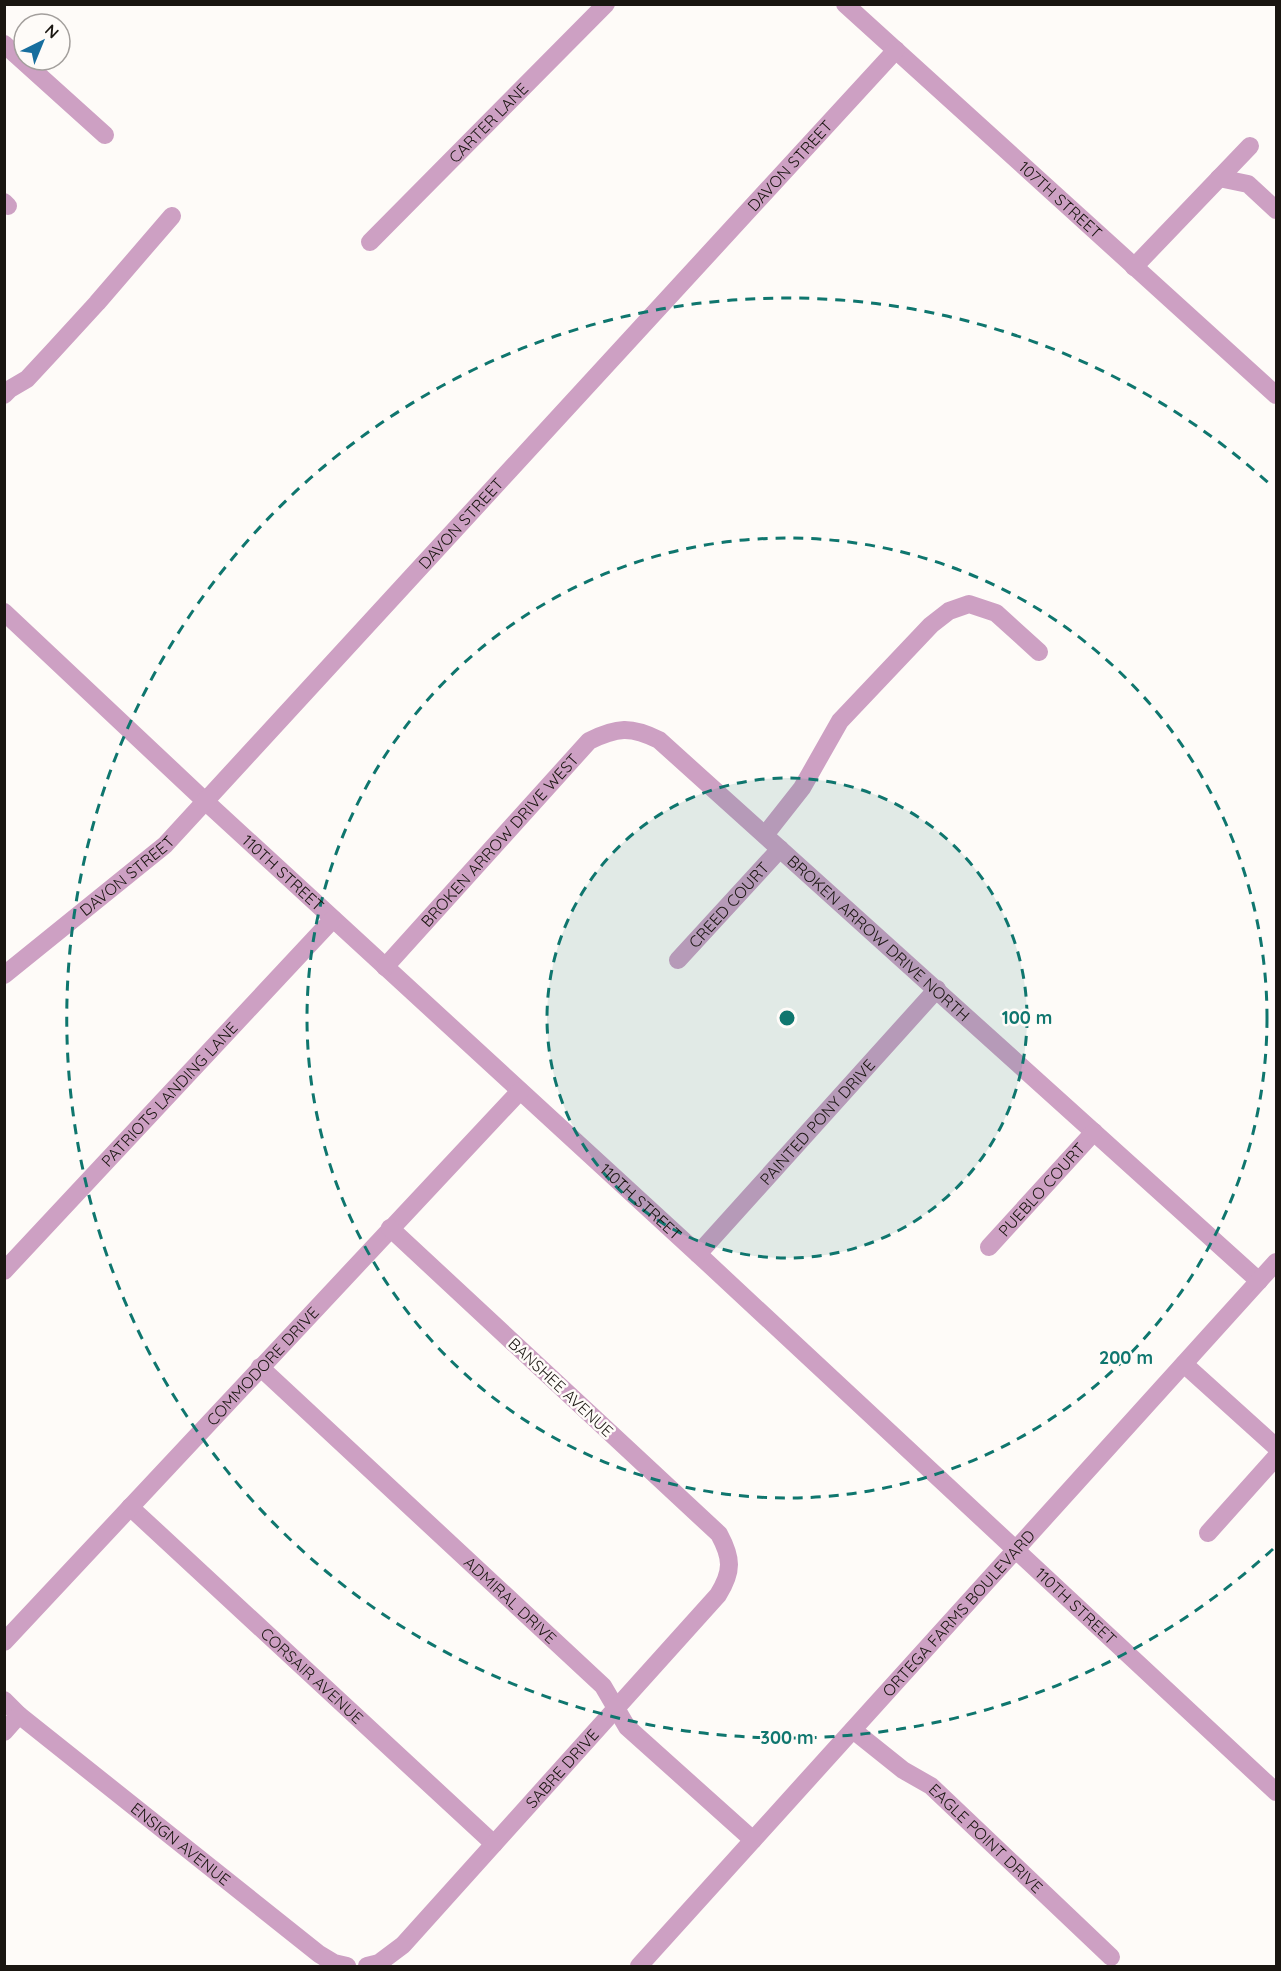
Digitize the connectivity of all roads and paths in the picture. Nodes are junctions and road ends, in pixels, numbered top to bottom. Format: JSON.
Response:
{"nodes":[{"id":1,"x":606,"y":4,"type":"edge"},
{"id":2,"x":845,"y":4,"type":"edge"},
{"id":3,"x":4,"y":44,"type":"edge"},
{"id":4,"x":896,"y":50,"type":"junction"},
{"id":5,"x":105,"y":135,"type":"dead end"},
{"id":6,"x":1250,"y":146,"type":"dead end"},
{"id":7,"x":1219,"y":178,"type":"junction"},
{"id":8,"x":1276,"y":210,"type":"edge"},
{"id":9,"x":172,"y":216,"type":"dead end"},
{"id":10,"x":370,"y":242,"type":"dead end"},
{"id":11,"x":1134,"y":267,"type":"junction"},
{"id":12,"x":4,"y":395,"type":"edge"},
{"id":13,"x":1276,"y":395,"type":"edge"},
{"id":14,"x":4,"y":612,"type":"edge"},
{"id":15,"x":1039,"y":652,"type":"dead end"},
{"id":16,"x":624,"y":729,"type":"joint"},
{"id":17,"x":205,"y":801,"type":"junction"},
{"id":18,"x":765,"y":835,"type":"junction"},
{"id":19,"x":780,"y":849,"type":"junction"},
{"id":20,"x":333,"y":919,"type":"junction"},
{"id":21,"x":678,"y":960,"type":"dead end"},
{"id":22,"x":385,"y":967,"type":"junction"},
{"id":23,"x":4,"y":975,"type":"edge"},
{"id":24,"x":937,"y":989,"type":"junction"},
{"id":25,"x":520,"y":1091,"type":"junction"},
{"id":26,"x":1094,"y":1132,"type":"junction"},
{"id":27,"x":390,"y":1228,"type":"junction"},
{"id":28,"x":989,"y":1247,"type":"dead end"},
{"id":29,"x":698,"y":1254,"type":"junction"},
{"id":30,"x":1276,"y":1262,"type":"edge"},
{"id":31,"x":4,"y":1271,"type":"edge"},
{"id":32,"x":1259,"y":1281,"type":"junction"},
{"id":33,"x":1184,"y":1364,"type":"junction"},
{"id":34,"x":260,"y":1367,"type":"junction"},
{"id":35,"x":1276,"y":1447,"type":"edge"},
{"id":36,"x":1276,"y":1457,"type":"edge"},
{"id":37,"x":130,"y":1507,"type":"junction"},
{"id":38,"x":1208,"y":1533,"type":"dead end"},
{"id":39,"x":728,"y":1550,"type":"joint"},
{"id":40,"x":1016,"y":1550,"type":"junction"},
{"id":41,"x":4,"y":1642,"type":"edge"},
{"id":42,"x":4,"y":1700,"type":"edge"},
{"id":43,"x":616,"y":1708,"type":"junction"},
{"id":44,"x":19,"y":1715,"type":"junction"},
{"id":45,"x":853,"y":1730,"type":"junction"},
{"id":46,"x":4,"y":1732,"type":"edge"},
{"id":47,"x":1276,"y":1792,"type":"edge"},
{"id":48,"x":753,"y":1840,"type":"junction"},
{"id":49,"x":494,"y":1844,"type":"junction"},
{"id":50,"x":1111,"y":1957,"type":"dead end"},
{"id":51,"x":648,"y":1964,"type":"edge"},
{"id":52,"x":347,"y":1966,"type":"edge"},
{"id":53,"x":367,"y":1966,"type":"edge"}],
"edges":[{"from":1,"to":10,"type":"street","name":"CARTER LANE"},
{"from":2,"to":4,"type":"street","name":"107TH STREET"},
{"from":3,"to":5,"type":"street"},
{"from":4,"to":11,"type":"street","name":"107TH STREET"},
{"from":4,"to":17,"type":"street","name":"DAVON STREET"},
{"from":6,"to":7,"type":"street"},
{"from":7,"to":8,"type":"street"},
{"from":7,"to":11,"type":"street"},
{"from":9,"to":12,"type":"street"},
{"from":11,"to":13,"type":"street","name":"107TH STREET"},
{"from":14,"to":17,"type":"street","name":"110TH STREET"},
{"from":15,"to":18,"type":"street"},
{"from":16,"to":18,"type":"street","name":"BROKEN ARROW DRIVE NORTH"},
{"from":16,"to":22,"type":"street","name":"BROKEN ARROW DRIVE WEST"},
{"from":17,"to":20,"type":"street","name":"110TH STREET"},
{"from":17,"to":23,"type":"street","name":"DAVON STREET"},
{"from":18,"to":19,"type":"street","name":"BROKEN ARROW DRIVE NORTH"},
{"from":19,"to":21,"type":"street","name":"CREED COURT"},
{"from":19,"to":24,"type":"street","name":"BROKEN ARROW DRIVE NORTH"},
{"from":20,"to":22,"type":"street","name":"110TH STREET"},
{"from":20,"to":31,"type":"street","name":"PATRIOTS LANDING LANE"},
{"from":22,"to":25,"type":"street","name":"110TH STREET"},
{"from":24,"to":26,"type":"street","name":"BROKEN ARROW DRIVE NORTH"},
{"from":24,"to":29,"type":"street","name":"PAINTED PONY DRIVE"},
{"from":25,"to":27,"type":"street","name":"COMMODORE DRIVE"},
{"from":25,"to":29,"type":"street","name":"110TH STREET"},
{"from":26,"to":28,"type":"street","name":"PUEBLO COURT"},
{"from":26,"to":32,"type":"street","name":"BROKEN ARROW DRIVE NORTH"},
{"from":27,"to":34,"type":"street","name":"COMMODORE DRIVE"},
{"from":27,"to":39,"type":"street","name":"BANSHEE AVENUE"},
{"from":29,"to":40,"type":"street","name":"110TH STREET"},
{"from":30,"to":32,"type":"street","name":"ORTEGA FARMS BOULEVARD"},
{"from":32,"to":33,"type":"street","name":"ORTEGA FARMS BOULEVARD"},
{"from":33,"to":35,"type":"street"},
{"from":33,"to":40,"type":"street","name":"ORTEGA FARMS BOULEVARD"},
{"from":34,"to":37,"type":"street","name":"COMMODORE DRIVE"},
{"from":34,"to":43,"type":"street","name":"ADMIRAL DRIVE"},
{"from":36,"to":38,"type":"street"},
{"from":37,"to":41,"type":"street","name":"COMMODORE DRIVE"},
{"from":37,"to":49,"type":"street","name":"CORSAIR AVENUE"},
{"from":39,"to":43,"type":"street","name":"SABRE DRIVE"},
{"from":40,"to":45,"type":"street","name":"ORTEGA FARMS BOULEVARD"},
{"from":40,"to":47,"type":"street","name":"110TH STREET"},
{"from":42,"to":44,"type":"street"},
{"from":43,"to":48,"type":"street","name":"ADMIRAL DRIVE"},
{"from":43,"to":49,"type":"street","name":"SABRE DRIVE"},
{"from":44,"to":46,"type":"street"},
{"from":44,"to":52,"type":"street","name":"ENSIGN AVENUE"},
{"from":45,"to":48,"type":"street","name":"ORTEGA FARMS BOULEVARD"},
{"from":45,"to":50,"type":"street","name":"EAGLE POINT DRIVE"},
{"from":48,"to":51,"type":"street","name":"ORTEGA FARMS BOULEVARD"},
{"from":49,"to":53,"type":"street","name":"SABRE DRIVE"}]}
